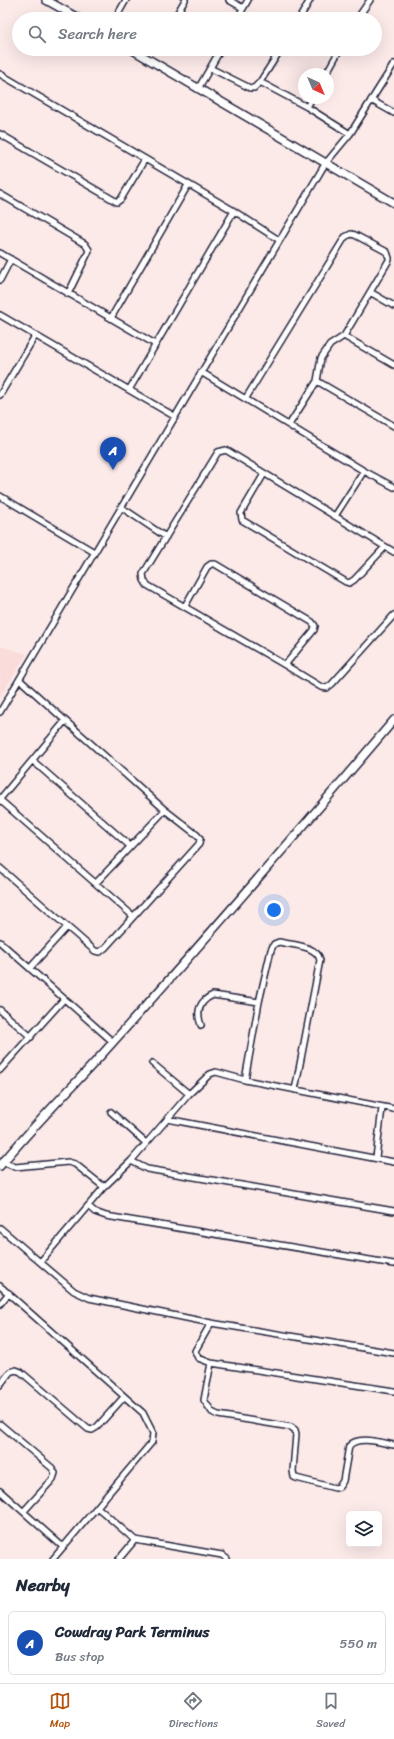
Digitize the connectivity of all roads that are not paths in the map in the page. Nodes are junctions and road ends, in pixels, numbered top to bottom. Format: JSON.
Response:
{"nodes":[{"id":1,"x":46,"y":0,"type":"edge"},
{"id":2,"x":126,"y":0,"type":"edge"},
{"id":3,"x":185,"y":0,"type":"edge"},
{"id":4,"x":229,"y":0,"type":"edge"},
{"id":5,"x":248,"y":0,"type":"edge"},
{"id":6,"x":310,"y":0,"type":"edge"},
{"id":7,"x":370,"y":0,"type":"edge"},
{"id":8,"x":243,"y":8,"type":"junction"},
{"id":9,"x":67,"y":12,"type":"edge"},
{"id":10,"x":119,"y":12,"type":"edge"},
{"id":11,"x":178,"y":12,"type":"edge"},
{"id":12,"x":241,"y":12,"type":"edge"},
{"id":13,"x":303,"y":12,"type":"edge"},
{"id":14,"x":362,"y":12,"type":"edge"},
{"id":15,"x":143,"y":56,"type":"edge"},
{"id":16,"x":217,"y":56,"type":"edge"},
{"id":17,"x":277,"y":56,"type":"edge"},
{"id":18,"x":336,"y":56,"type":"edge"},
{"id":19,"x":394,"y":64,"type":"edge"},
{"id":20,"x":210,"y":68,"type":"junction"},
{"id":21,"x":329,"y":68,"type":"edge"},
{"id":22,"x":0,"y":74,"type":"edge"},
{"id":23,"x":260,"y":82,"type":"junction"},
{"id":24,"x":198,"y":89,"type":"junction"},
{"id":25,"x":371,"y":100,"type":"junction"},
{"id":26,"x":308,"y":104,"type":"edge"},
{"id":27,"x":306,"y":107,"type":"junction"},
{"id":28,"x":394,"y":113,"type":"edge"},
{"id":29,"x":0,"y":134,"type":"edge"},
{"id":30,"x":350,"y":134,"type":"junction"},
{"id":31,"x":145,"y":159,"type":"junction"},
{"id":32,"x":325,"y":164,"type":"junction"},
{"id":33,"x":188,"y":185,"type":"junction"},
{"id":34,"x":0,"y":194,"type":"edge"},
{"id":35,"x":394,"y":204,"type":"edge"},
{"id":36,"x":234,"y":211,"type":"junction"},
{"id":37,"x":279,"y":240,"type":"junction"},
{"id":38,"x":0,"y":253,"type":"edge"},
{"id":39,"x":11,"y":260,"type":"junction"},
{"id":40,"x":0,"y":280,"type":"edge"},
{"id":41,"x":370,"y":292,"type":"junction"},
{"id":42,"x":68,"y":294,"type":"junction"},
{"id":43,"x":394,"y":306,"type":"edge"},
{"id":44,"x":0,"y":315,"type":"edge"},
{"id":45,"x":111,"y":318,"type":"junction"},
{"id":46,"x":35,"y":336,"type":"junction"},
{"id":47,"x":344,"y":336,"type":"junction"},
{"id":48,"x":155,"y":344,"type":"junction"},
{"id":49,"x":394,"y":365,"type":"edge"},
{"id":50,"x":202,"y":372,"type":"junction"},
{"id":51,"x":317,"y":381,"type":"junction"},
{"id":52,"x":129,"y":390,"type":"junction"},
{"id":53,"x":0,"y":395,"type":"edge"},
{"id":54,"x":246,"y":398,"type":"junction"},
{"id":55,"x":174,"y":416,"type":"junction"},
{"id":56,"x":290,"y":425,"type":"junction"},
{"id":57,"x":394,"y":426,"type":"edge"},
{"id":58,"x":364,"y":471,"type":"junction"},
{"id":59,"x":264,"y":474,"type":"junction"},
{"id":60,"x":394,"y":487,"type":"edge"},
{"id":61,"x":0,"y":496,"type":"edge"},
{"id":62,"x":121,"y":507,"type":"junction"},
{"id":63,"x":335,"y":516,"type":"junction"},
{"id":64,"x":166,"y":537,"type":"junction"},
{"id":65,"x":385,"y":547,"type":"junction"},
{"id":66,"x":94,"y":552,"type":"junction"},
{"id":67,"x":394,"y":552,"type":"edge"},
{"id":68,"x":185,"y":606,"type":"junction"},
{"id":69,"x":394,"y":615,"type":"edge"},
{"id":70,"x":286,"y":665,"type":"junction"},
{"id":71,"x":20,"y":680,"type":"junction"},
{"id":72,"x":0,"y":712,"type":"edge"},
{"id":73,"x":394,"y":720,"type":"edge"},
{"id":74,"x":65,"y":721,"type":"junction"},
{"id":75,"x":32,"y":761,"type":"junction"},
{"id":76,"x":0,"y":799,"type":"edge"},
{"id":77,"x":165,"y":810,"type":"junction"},
{"id":78,"x":130,"y":846,"type":"junction"},
{"id":79,"x":0,"y":868,"type":"edge"},
{"id":80,"x":96,"y":883,"type":"junction"},
{"id":81,"x":133,"y":916,"type":"junction"},
{"id":82,"x":67,"y":927,"type":"junction"},
{"id":83,"x":0,"y":942,"type":"edge"},
{"id":84,"x":30,"y":968,"type":"junction"},
{"id":85,"x":64,"y":1000,"type":"junction"},
{"id":86,"x":259,"y":1002,"type":"junction"},
{"id":87,"x":0,"y":1010,"type":"edge"},
{"id":88,"x":201,"y":1025,"type":"dead end"},
{"id":89,"x":31,"y":1037,"type":"junction"},
{"id":90,"x":113,"y":1042,"type":"junction"},
{"id":91,"x":152,"y":1063,"type":"dead end"},
{"id":92,"x":0,"y":1070,"type":"edge"},
{"id":93,"x":245,"y":1080,"type":"junction"},
{"id":94,"x":295,"y":1090,"type":"junction"},
{"id":95,"x":189,"y":1094,"type":"junction"},
{"id":96,"x":382,"y":1108,"type":"junction"},
{"id":97,"x":394,"y":1110,"type":"edge"},
{"id":98,"x":111,"y":1112,"type":"dead end"},
{"id":99,"x":167,"y":1119,"type":"junction"},
{"id":100,"x":146,"y":1143,"type":"junction"},
{"id":101,"x":376,"y":1158,"type":"junction"},
{"id":102,"x":131,"y":1161,"type":"junction"},
{"id":103,"x":394,"y":1162,"type":"edge"},
{"id":104,"x":2,"y":1164,"type":"edge"},
{"id":105,"x":104,"y":1187,"type":"junction"},
{"id":106,"x":88,"y":1206,"type":"junction"},
{"id":107,"x":394,"y":1211,"type":"edge"},
{"id":108,"x":0,"y":1228,"type":"edge"},
{"id":109,"x":41,"y":1261,"type":"junction"},
{"id":110,"x":394,"y":1264,"type":"edge"},
{"id":111,"x":0,"y":1286,"type":"edge"},
{"id":112,"x":9,"y":1293,"type":"junction"},
{"id":113,"x":0,"y":1304,"type":"edge"},
{"id":114,"x":211,"y":1323,"type":"junction"},
{"id":115,"x":394,"y":1353,"type":"edge"},
{"id":116,"x":211,"y":1362,"type":"junction"},
{"id":117,"x":0,"y":1385,"type":"edge"},
{"id":118,"x":394,"y":1391,"type":"edge"},
{"id":119,"x":124,"y":1397,"type":"junction"},
{"id":120,"x":0,"y":1424,"type":"edge"},
{"id":121,"x":394,"y":1445,"type":"edge"},
{"id":122,"x":0,"y":1491,"type":"edge"},
{"id":123,"x":97,"y":1507,"type":"junction"},
{"id":124,"x":24,"y":1511,"type":"junction"},
{"id":125,"x":135,"y":1540,"type":"junction"},
{"id":126,"x":63,"y":1547,"type":"junction"},
{"id":127,"x":53,"y":1559,"type":"edge"},
{"id":128,"x":119,"y":1559,"type":"edge"},
{"id":129,"x":227,"y":1559,"type":"edge"}],
"edges":[{"from":1,"to":9,"type":"street"},
{"from":2,"to":10,"type":"street"},
{"from":3,"to":11,"type":"street"},
{"from":4,"to":8,"type":"street"},
{"from":5,"to":8,"type":"street"},
{"from":6,"to":13,"type":"street"},
{"from":7,"to":14,"type":"street"},
{"from":8,"to":12,"type":"street"},
{"from":15,"to":24,"type":"street"},
{"from":16,"to":20,"type":"street"},
{"from":17,"to":23,"type":"street"},
{"from":18,"to":21,"type":"street"},
{"from":19,"to":25,"type":"street"},
{"from":20,"to":23,"type":"street"},
{"from":20,"to":24,"type":"street"},
{"from":22,"to":31,"type":"street"},
{"from":23,"to":27,"type":"street"},
{"from":24,"to":32,"type":"street"},
{"from":25,"to":28,"type":"street"},
{"from":25,"to":30,"type":"street"},
{"from":26,"to":27,"type":"street"},
{"from":27,"to":30,"type":"street"},
{"from":29,"to":31,"type":"street"},
{"from":30,"to":32,"type":"street"},
{"from":31,"to":33,"type":"street"},
{"from":32,"to":35,"type":"street"},
{"from":32,"to":37,"type":"street"},
{"from":33,"to":36,"type":"street"},
{"from":33,"to":45,"type":"street"},
{"from":34,"to":42,"type":"street"},
{"from":36,"to":37,"type":"street"},
{"from":36,"to":48,"type":"street"},
{"from":37,"to":50,"type":"street"},
{"from":38,"to":39,"type":"street"},
{"from":39,"to":40,"type":"street"},
{"from":39,"to":42,"type":"street"},
{"from":41,"to":43,"type":"street"},
{"from":41,"to":47,"type":"street"},
{"from":41,"to":54,"type":"street"},
{"from":42,"to":45,"type":"street"},
{"from":44,"to":46,"type":"street"},
{"from":45,"to":48,"type":"street"},
{"from":46,"to":52,"type":"street"},
{"from":46,"to":53,"type":"street"},
{"from":47,"to":49,"type":"street"},
{"from":47,"to":51,"type":"street"},
{"from":48,"to":52,"type":"street"},
{"from":50,"to":54,"type":"street"},
{"from":50,"to":55,"type":"street"},
{"from":51,"to":56,"type":"street"},
{"from":51,"to":57,"type":"street"},
{"from":52,"to":55,"type":"street"},
{"from":54,"to":56,"type":"street"},
{"from":55,"to":62,"type":"street"},
{"from":56,"to":58,"type":"street"},
{"from":58,"to":60,"type":"street"},
{"from":58,"to":63,"type":"street"},
{"from":59,"to":63,"type":"street"},
{"from":59,"to":64,"type":"street"},
{"from":59,"to":65,"type":"street"},
{"from":61,"to":66,"type":"street"},
{"from":62,"to":64,"type":"street"},
{"from":62,"to":66,"type":"street"},
{"from":63,"to":65,"type":"street"},
{"from":64,"to":68,"type":"street"},
{"from":65,"to":67,"type":"street"},
{"from":66,"to":71,"type":"street"},
{"from":68,"to":70,"type":"street"},
{"from":68,"to":70,"type":"street"},
{"from":69,"to":70,"type":"street"},
{"from":71,"to":72,"type":"street"},
{"from":71,"to":74,"type":"street"},
{"from":73,"to":90,"type":"street"},
{"from":74,"to":75,"type":"street"},
{"from":74,"to":77,"type":"street"},
{"from":75,"to":76,"type":"street"},
{"from":75,"to":78,"type":"street"},
{"from":76,"to":80,"type":"street"},
{"from":77,"to":78,"type":"street"},
{"from":77,"to":81,"type":"street"},
{"from":78,"to":80,"type":"street"},
{"from":79,"to":82,"type":"street"},
{"from":80,"to":81,"type":"street"},
{"from":81,"to":82,"type":"street"},
{"from":82,"to":84,"type":"street"},
{"from":83,"to":84,"type":"street"},
{"from":84,"to":85,"type":"street"},
{"from":85,"to":89,"type":"street"},
{"from":85,"to":90,"type":"street"},
{"from":86,"to":88,"type":"street"},
{"from":86,"to":93,"type":"street"},
{"from":86,"to":94,"type":"street"},
{"from":87,"to":89,"type":"street"},
{"from":89,"to":92,"type":"street"},
{"from":90,"to":104,"type":"street"},
{"from":91,"to":95,"type":"street"},
{"from":93,"to":94,"type":"street"},
{"from":93,"to":95,"type":"street"},
{"from":94,"to":96,"type":"street"},
{"from":95,"to":99,"type":"street"},
{"from":96,"to":97,"type":"street"},
{"from":96,"to":101,"type":"street"},
{"from":98,"to":100,"type":"street"},
{"from":99,"to":100,"type":"street"},
{"from":99,"to":101,"type":"street"},
{"from":100,"to":102,"type":"street"},
{"from":101,"to":103,"type":"street"},
{"from":102,"to":105,"type":"street"},
{"from":102,"to":107,"type":"street"},
{"from":104,"to":105,"type":"street"},
{"from":105,"to":106,"type":"street"},
{"from":106,"to":109,"type":"street"},
{"from":106,"to":110,"type":"street"},
{"from":108,"to":109,"type":"street"},
{"from":109,"to":114,"type":"street"},
{"from":111,"to":112,"type":"street"},
{"from":112,"to":113,"type":"street"},
{"from":112,"to":119,"type":"street"},
{"from":114,"to":115,"type":"street"},
{"from":114,"to":116,"type":"street"},
{"from":116,"to":118,"type":"street"},
{"from":116,"to":121,"type":"street"},
{"from":117,"to":119,"type":"street"},
{"from":119,"to":123,"type":"street"},
{"from":120,"to":124,"type":"street"},
{"from":122,"to":124,"type":"street"},
{"from":123,"to":125,"type":"street"},
{"from":123,"to":126,"type":"street"},
{"from":124,"to":126,"type":"street"},
{"from":125,"to":128,"type":"street"},
{"from":125,"to":129,"type":"street"},
{"from":126,"to":127,"type":"street"}]}
